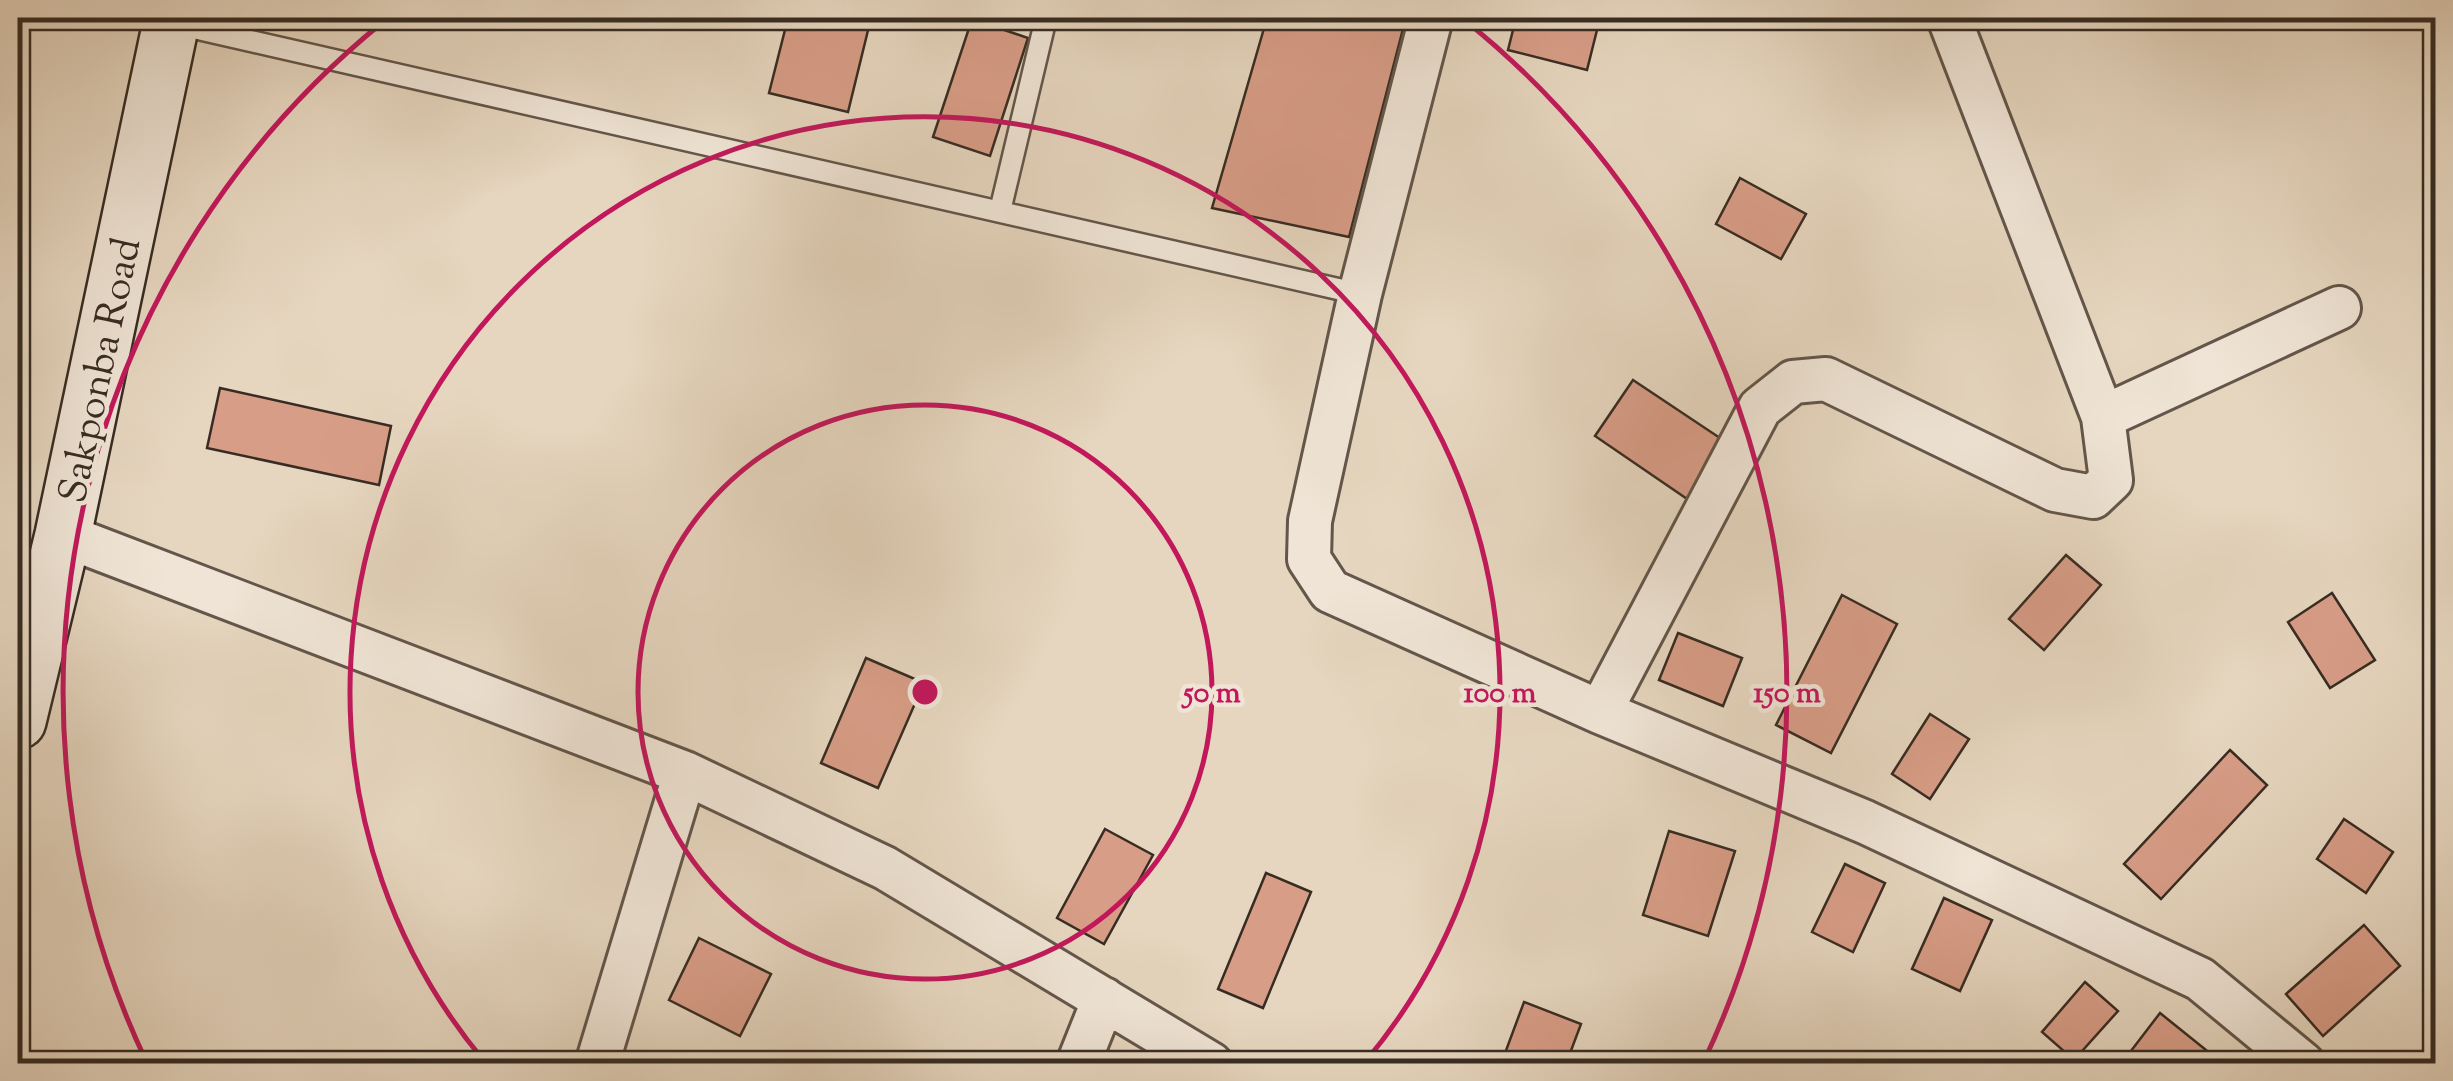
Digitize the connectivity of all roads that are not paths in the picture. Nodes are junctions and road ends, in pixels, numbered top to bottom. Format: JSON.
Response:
{"nodes":[{"id":1,"x":1046,"y":18,"type":"edge"},
{"id":2,"x":1431,"y":18,"type":"edge"},
{"id":3,"x":1950,"y":18,"type":"edge"},
{"id":4,"x":171,"y":20,"type":"edge"},
{"id":5,"x":1000,"y":211,"type":"junction"},
{"id":6,"x":1360,"y":294,"type":"junction"},
{"id":7,"x":2339,"y":308,"type":"dead end"},
{"id":8,"x":2104,"y":417,"type":"junction"},
{"id":9,"x":63,"y":534,"type":"junction"},
{"id":10,"x":1600,"y":712,"type":"junction"},
{"id":11,"x":18,"y":721,"type":"edge"},
{"id":12,"x":685,"y":773,"type":"junction"},
{"id":13,"x":1104,"y":999,"type":"junction"},
{"id":14,"x":597,"y":1064,"type":"edge"},
{"id":15,"x":1078,"y":1064,"type":"edge"},
{"id":16,"x":1211,"y":1064,"type":"edge"},
{"id":17,"x":2303,"y":1064,"type":"edge"}],
"edges":[{"from":1,"to":5,"type":"lane"},
{"from":2,"to":6,"type":"street"},
{"from":3,"to":8,"type":"street"},
{"from":4,"to":5,"type":"lane"},
{"from":4,"to":9,"type":"main road","name":"Sakponba Road"},
{"from":5,"to":6,"type":"lane"},
{"from":6,"to":10,"type":"street"},
{"from":7,"to":8,"type":"street"},
{"from":8,"to":10,"type":"street"},
{"from":9,"to":11,"type":"main road","name":"Sakponba Road"},
{"from":9,"to":12,"type":"street"},
{"from":10,"to":17,"type":"street"},
{"from":12,"to":13,"type":"street"},
{"from":12,"to":14,"type":"street"},
{"from":13,"to":15,"type":"street"},
{"from":13,"to":16,"type":"street"}]}
